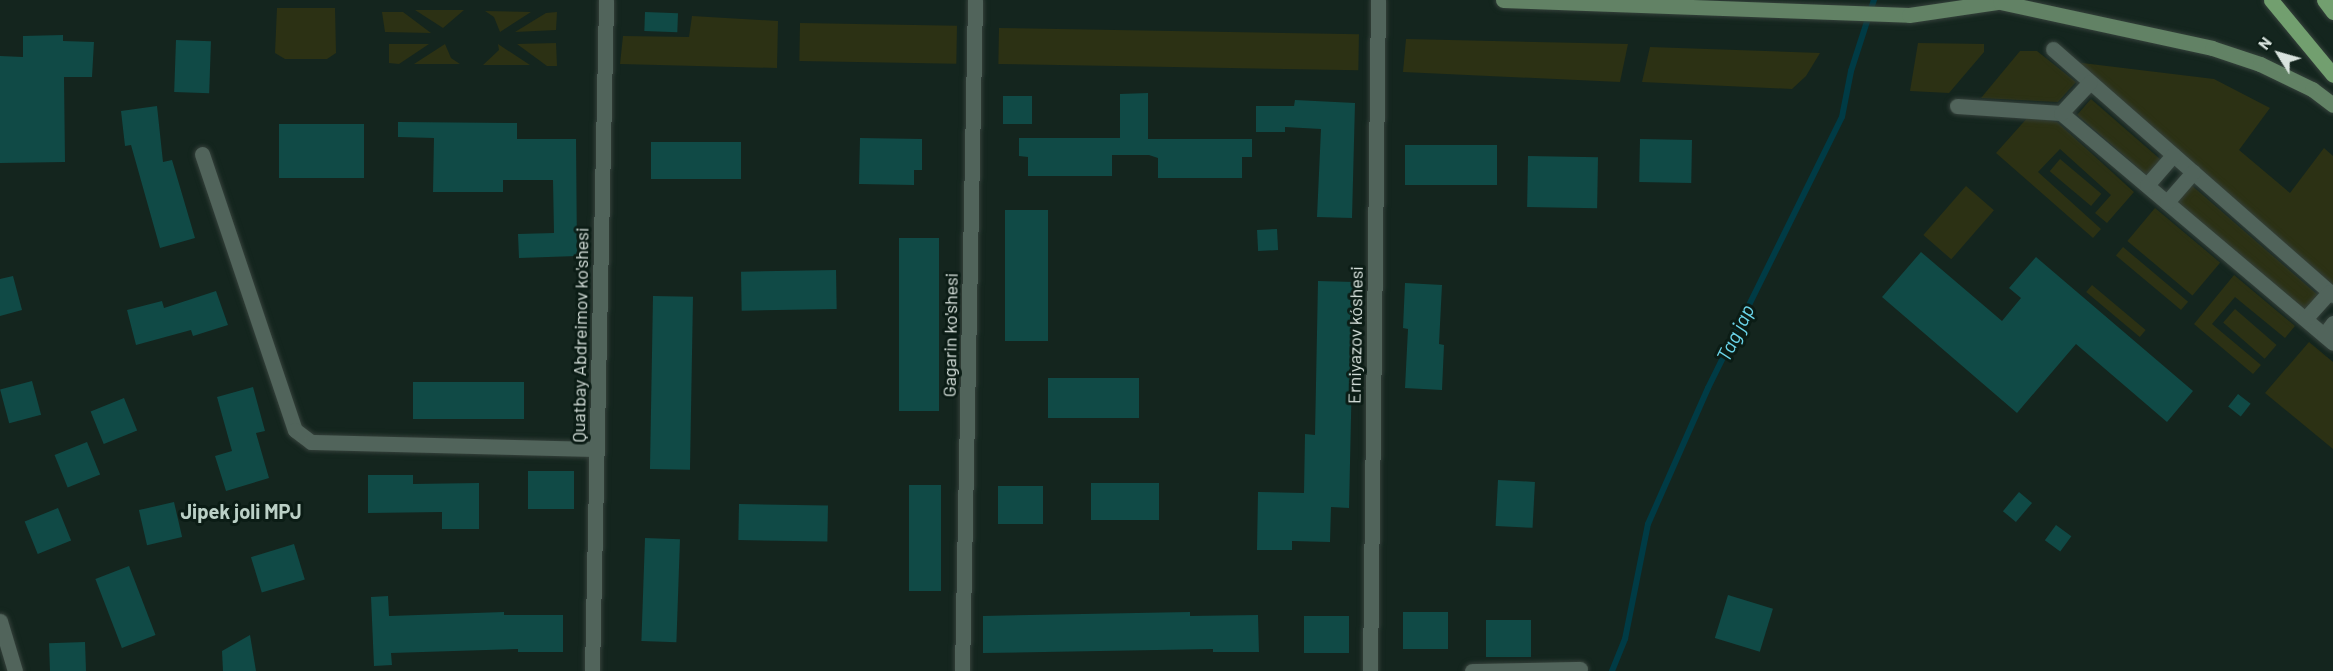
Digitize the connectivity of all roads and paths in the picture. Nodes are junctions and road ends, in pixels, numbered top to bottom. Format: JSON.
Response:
{"nodes":[{"id":1,"x":606,"y":0,"type":"edge"},
{"id":2,"x":975,"y":0,"type":"edge"},
{"id":3,"x":1378,"y":0,"type":"edge"},
{"id":4,"x":1503,"y":0,"type":"edge"},
{"id":5,"x":2271,"y":0,"type":"edge"},
{"id":6,"x":2324,"y":0,"type":"edge"},
{"id":7,"x":2005,"y":1,"type":"edge"},
{"id":8,"x":2333,"y":12,"type":"edge"},
{"id":9,"x":2053,"y":49,"type":"dead end"},
{"id":10,"x":2333,"y":75,"type":"edge"},
{"id":11,"x":2090,"y":82,"type":"junction"},
{"id":12,"x":2333,"y":105,"type":"edge"},
{"id":13,"x":1957,"y":106,"type":"dead end"},
{"id":14,"x":2061,"y":112,"type":"junction"},
{"id":15,"x":202,"y":154,"type":"dead end"},
{"id":16,"x":2173,"y":155,"type":"junction"},
{"id":17,"x":2193,"y":172,"type":"junction"},
{"id":18,"x":2147,"y":185,"type":"junction"},
{"id":19,"x":2167,"y":202,"type":"junction"},
{"id":20,"x":2331,"y":294,"type":"edge"},
{"id":21,"x":2306,"y":319,"type":"junction"},
{"id":22,"x":2330,"y":333,"type":"edge"},
{"id":23,"x":597,"y":449,"type":"junction"},
{"id":24,"x":0,"y":621,"type":"edge"},
{"id":25,"x":1580,"y":669,"type":"dead end"},
{"id":26,"x":15,"y":671,"type":"edge"},
{"id":27,"x":592,"y":671,"type":"edge"},
{"id":28,"x":962,"y":671,"type":"edge"},
{"id":29,"x":1370,"y":671,"type":"edge"},
{"id":30,"x":1472,"y":671,"type":"edge"}],
"edges":[{"from":1,"to":23,"type":"street","name":"Quatbay Abdreimov ko'shesi"},
{"from":2,"to":28,"type":"street","name":"Gagarin ko'shesi"},
{"from":3,"to":29,"type":"street","name":"Erniyazov kóshesi"},
{"from":4,"to":7,"type":"main road"},
{"from":5,"to":10,"type":"main road"},
{"from":6,"to":8,"type":"main road"},
{"from":7,"to":12,"type":"main road"},
{"from":9,"to":11,"type":"street"},
{"from":11,"to":14,"type":"street"},
{"from":11,"to":16,"type":"street"},
{"from":13,"to":14,"type":"street"},
{"from":14,"to":18,"type":"street"},
{"from":15,"to":23,"type":"street"},
{"from":16,"to":17,"type":"street"},
{"from":16,"to":18,"type":"street"},
{"from":17,"to":19,"type":"street"},
{"from":17,"to":20,"type":"street"},
{"from":18,"to":19,"type":"street"},
{"from":19,"to":21,"type":"street"},
{"from":20,"to":21,"type":"street"},
{"from":21,"to":22,"type":"street"},
{"from":23,"to":27,"type":"street","name":"Quatbay Abdreimov ko'shesi"},
{"from":24,"to":26,"type":"street"},
{"from":25,"to":30,"type":"street"}]}
